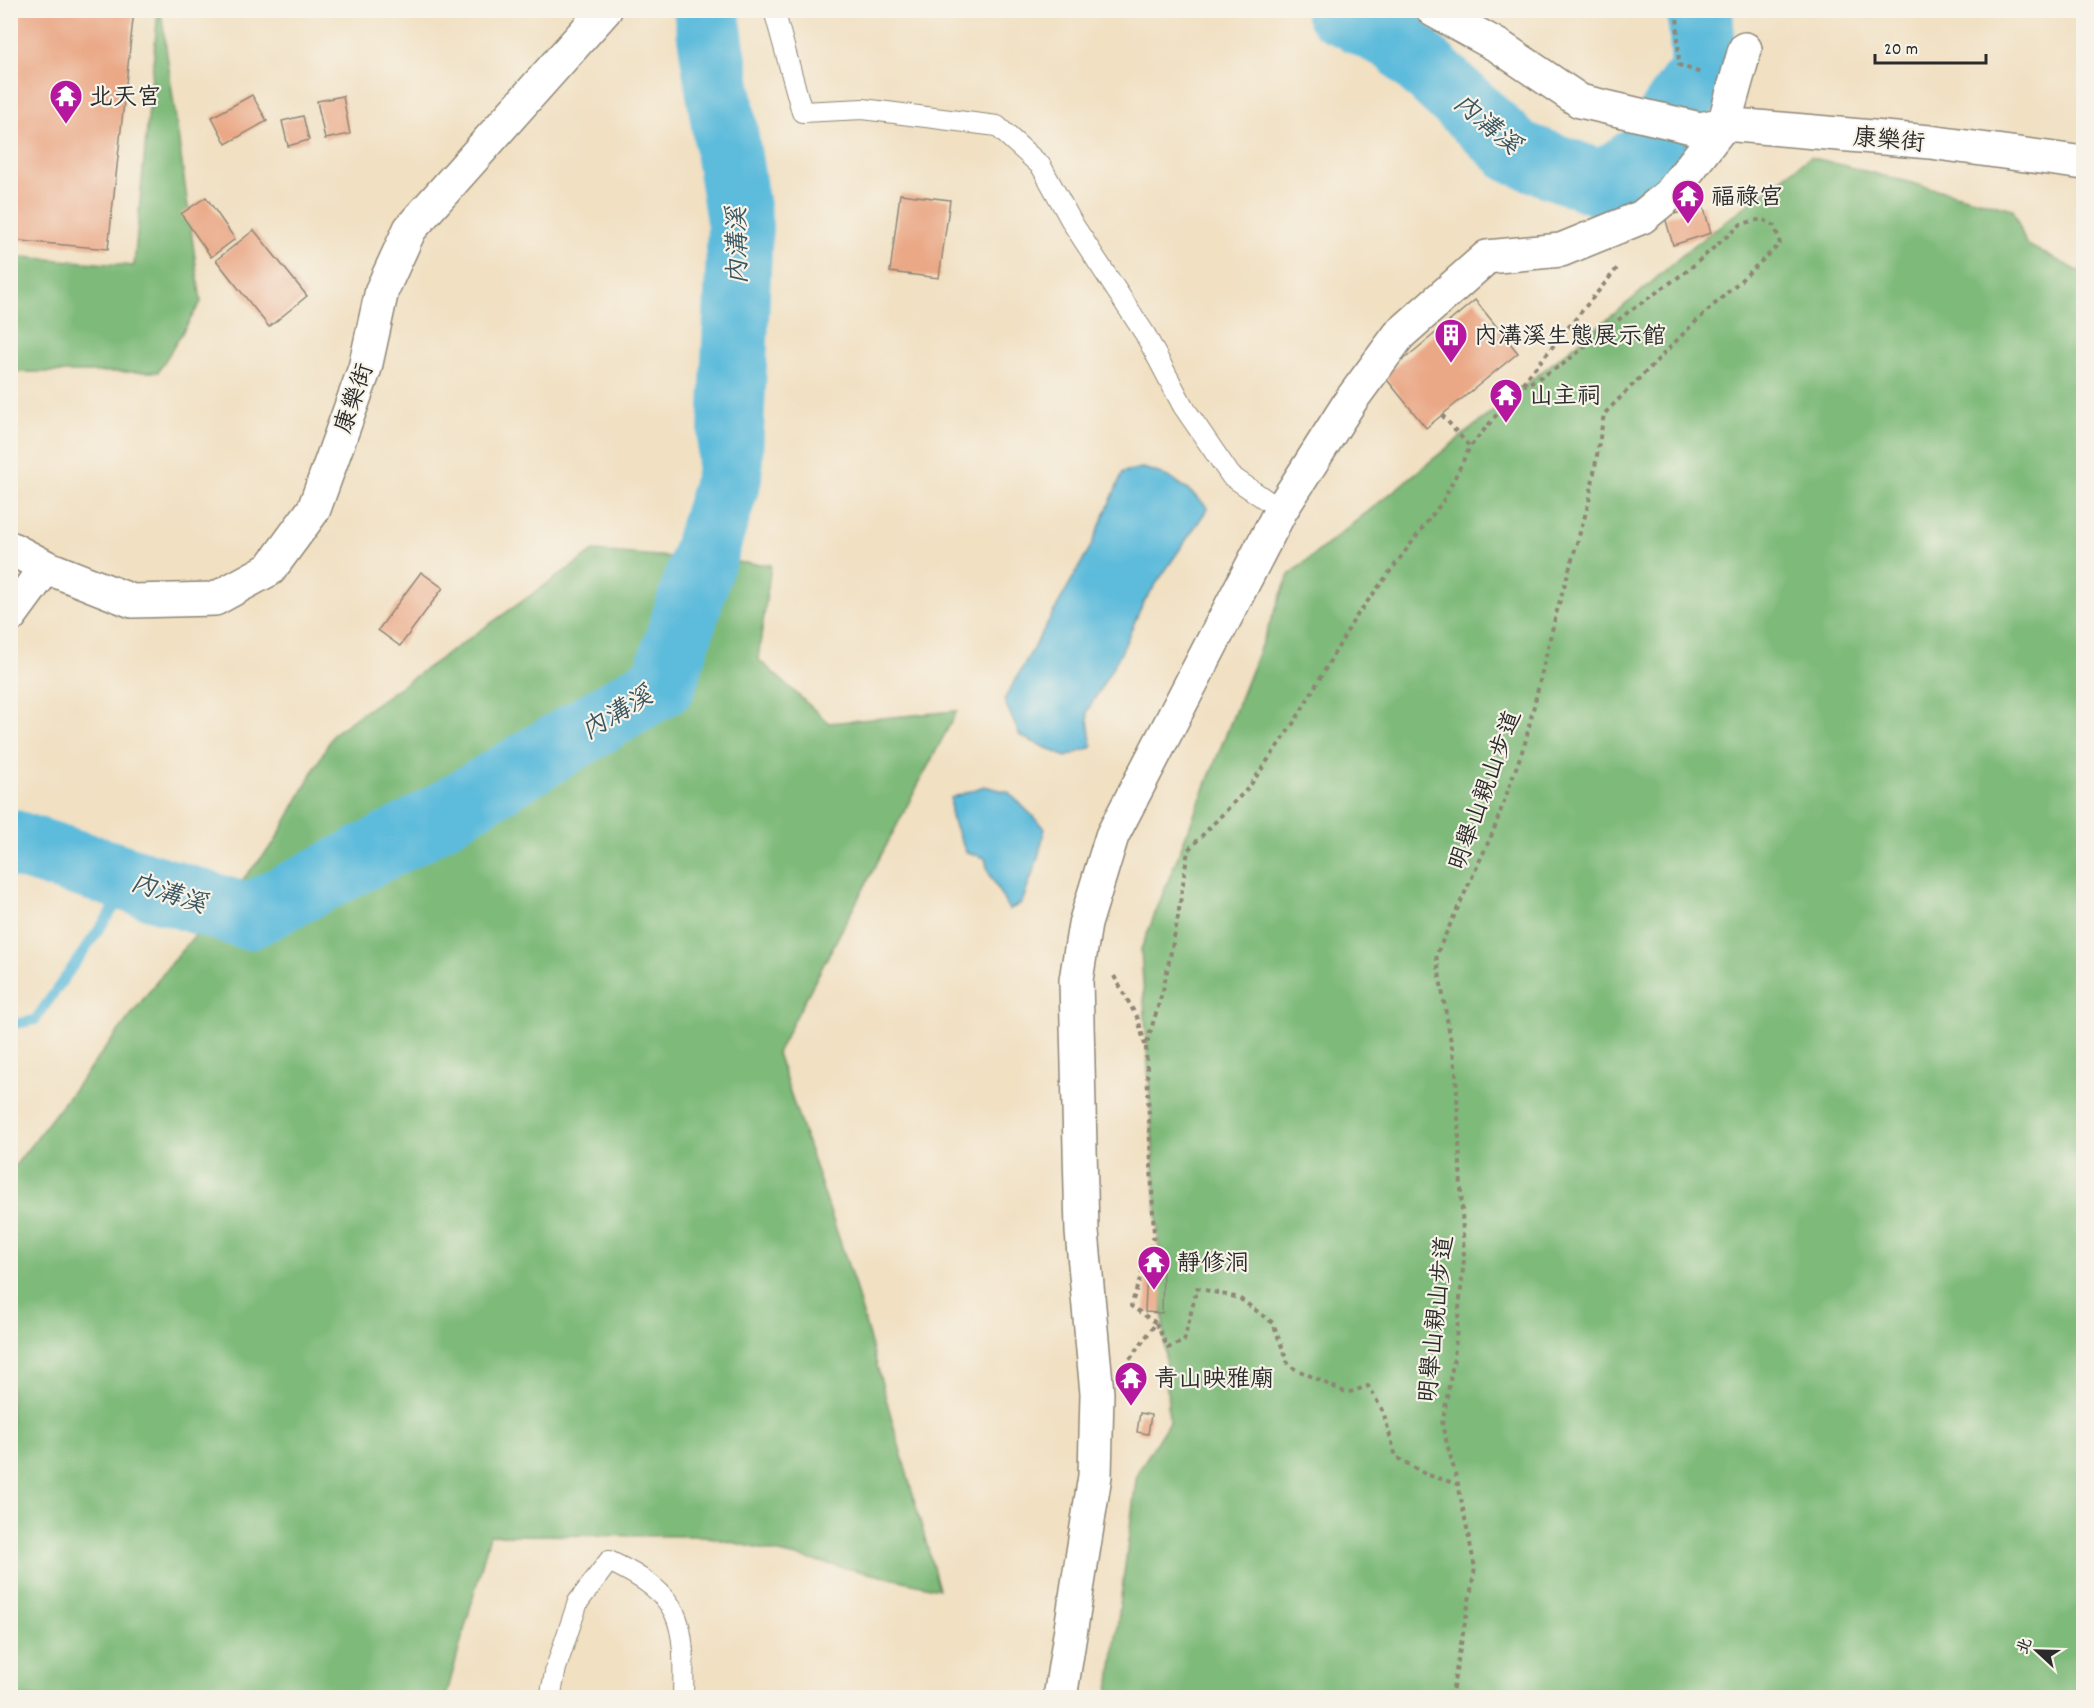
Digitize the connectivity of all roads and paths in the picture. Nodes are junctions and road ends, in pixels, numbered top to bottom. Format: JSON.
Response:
{"nodes":[{"id":1,"x":605,"y":10,"type":"edge"},
{"id":2,"x":774,"y":10,"type":"edge"},
{"id":3,"x":1433,"y":10,"type":"edge"},
{"id":4,"x":1677,"y":10,"type":"edge"},
{"id":5,"x":1745,"y":50,"type":"dead end"},
{"id":6,"x":1705,"y":75,"type":"dead end"},
{"id":7,"x":1709,"y":126,"type":"junction"},
{"id":8,"x":2084,"y":163,"type":"edge"},
{"id":9,"x":1642,"y":217,"type":"junction"},
{"id":10,"x":1523,"y":379,"type":"junction"},
{"id":11,"x":1442,"y":415,"type":"dead end"},
{"id":12,"x":1470,"y":447,"type":"junction"},
{"id":13,"x":1281,"y":510,"type":"junction"},
{"id":14,"x":10,"y":548,"type":"edge"},
{"id":15,"x":46,"y":567,"type":"junction"},
{"id":16,"x":10,"y":616,"type":"edge"},
{"id":17,"x":1112,"y":971,"type":"dead end"},
{"id":18,"x":1146,"y":1046,"type":"junction"},
{"id":19,"x":1156,"y":1323,"type":"junction"},
{"id":20,"x":1150,"y":1328,"type":"dead end"},
{"id":21,"x":1458,"y":1484,"type":"junction"},
{"id":22,"x":550,"y":1698,"type":"edge"},
{"id":23,"x":682,"y":1698,"type":"edge"},
{"id":24,"x":1060,"y":1698,"type":"edge"},
{"id":25,"x":1451,"y":1698,"type":"edge"}],
"edges":[{"from":1,"to":15,"type":"street","name":"康樂街"},
{"from":2,"to":13,"type":"lane"},
{"from":3,"to":7,"type":"street","name":"康樂街"},
{"from":4,"to":6,"type":"path"},
{"from":5,"to":7,"type":"street"},
{"from":7,"to":8,"type":"street","name":"康樂街"},
{"from":7,"to":9,"type":"street"},
{"from":9,"to":10,"type":"path"},
{"from":9,"to":13,"type":"street"},
{"from":10,"to":12,"type":"path"},
{"from":10,"to":21,"type":"path","name":"明舉山親山步道"},
{"from":11,"to":12,"type":"path"},
{"from":12,"to":18,"type":"path"},
{"from":13,"to":24,"type":"street"},
{"from":14,"to":15,"type":"street","name":"康樂街"},
{"from":15,"to":16,"type":"street"},
{"from":17,"to":18,"type":"path"},
{"from":18,"to":19,"type":"path"},
{"from":19,"to":20,"type":"path"},
{"from":19,"to":21,"type":"path"},
{"from":21,"to":25,"type":"path","name":"明舉山親山步道"},
{"from":22,"to":23,"type":"lane"}]}
